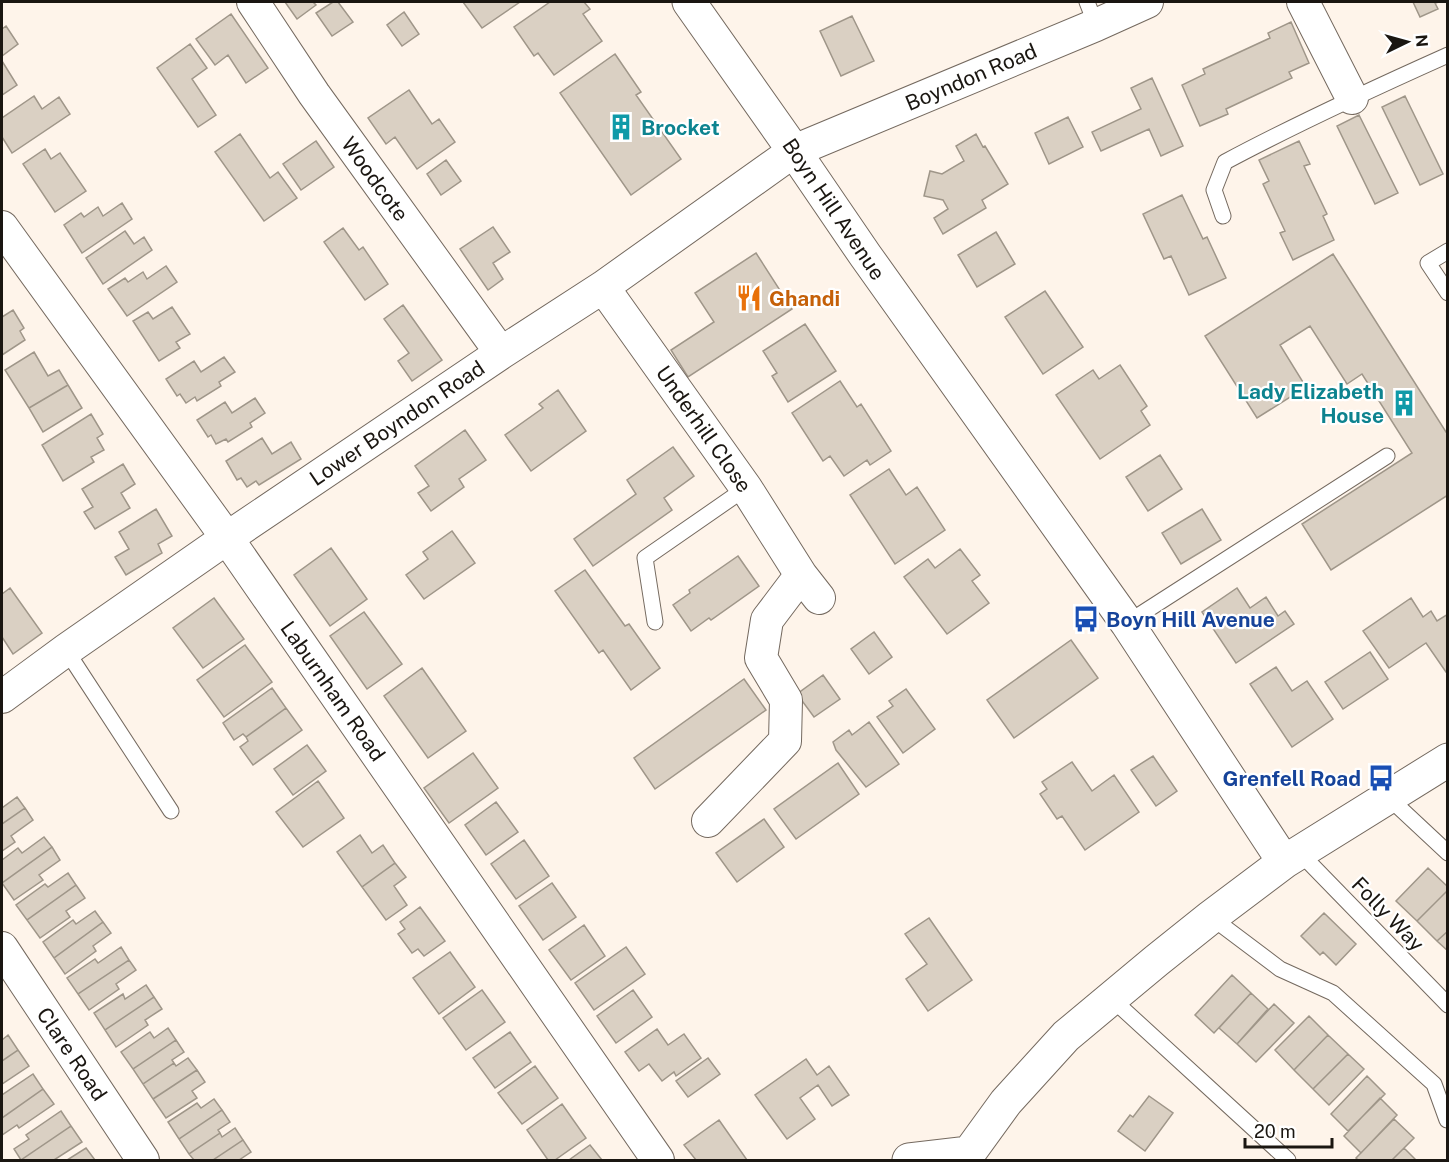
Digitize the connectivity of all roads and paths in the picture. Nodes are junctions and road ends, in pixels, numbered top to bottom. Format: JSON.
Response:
{"nodes":[{"id":1,"x":253,"y":2,"type":"edge"},
{"id":2,"x":689,"y":2,"type":"edge"},
{"id":3,"x":1147,"y":2,"type":"edge"},
{"id":4,"x":1303,"y":2,"type":"edge"},
{"id":5,"x":1091,"y":13,"type":"edge"},
{"id":6,"x":1448,"y":55,"type":"edge"},
{"id":7,"x":1352,"y":98,"type":"junction"},
{"id":8,"x":794,"y":151,"type":"junction"},
{"id":9,"x":1223,"y":216,"type":"dead end"},
{"id":10,"x":2,"y":227,"type":"edge"},
{"id":11,"x":1448,"y":251,"type":"edge"},
{"id":12,"x":603,"y":286,"type":"junction"},
{"id":13,"x":1448,"y":293,"type":"edge"},
{"id":14,"x":501,"y":353,"type":"junction"},
{"id":15,"x":1387,"y":456,"type":"dead end"},
{"id":16,"x":746,"y":488,"type":"junction"},
{"id":17,"x":227,"y":538,"type":"junction"},
{"id":18,"x":655,"y":622,"type":"dead end"},
{"id":19,"x":1127,"y":623,"type":"junction"},
{"id":20,"x":66,"y":650,"type":"junction"},
{"id":21,"x":2,"y":697,"type":"edge"},
{"id":22,"x":1448,"y":760,"type":"edge"},
{"id":23,"x":1388,"y":797,"type":"junction"},
{"id":24,"x":171,"y":811,"type":"dead end"},
{"id":25,"x":708,"y":821,"type":"dead end"},
{"id":26,"x":1448,"y":852,"type":"edge"},
{"id":27,"x":1292,"y":857,"type":"junction"},
{"id":28,"x":1211,"y":917,"type":"junction"},
{"id":29,"x":2,"y":948,"type":"edge"},
{"id":30,"x":1112,"y":999,"type":"junction"},
{"id":31,"x":1448,"y":1005,"type":"edge"},
{"id":32,"x":1447,"y":1120,"type":"edge"},
{"id":33,"x":968,"y":1157,"type":"edge"},
{"id":34,"x":142,"y":1161,"type":"edge"},
{"id":35,"x":658,"y":1161,"type":"edge"},
{"id":36,"x":909,"y":1161,"type":"edge"},
{"id":37,"x":1288,"y":1161,"type":"edge"}],
"edges":[{"from":1,"to":14,"type":"street","name":"Woodcote"},
{"from":2,"to":8,"type":"street","name":"Boyn Hill Avenue"},
{"from":3,"to":5,"type":"street","name":"Boyndon Road"},
{"from":4,"to":7,"type":"street"},
{"from":5,"to":8,"type":"street","name":"Boyndon Road"},
{"from":6,"to":7,"type":"lane"},
{"from":7,"to":9,"type":"lane"},
{"from":8,"to":12,"type":"street","name":"Lower Boyndon Road"},
{"from":8,"to":19,"type":"street","name":"Boyn Hill Avenue"},
{"from":10,"to":17,"type":"street","name":"Laburnham Road"},
{"from":11,"to":13,"type":"lane"},
{"from":12,"to":14,"type":"street","name":"Lower Boyndon Road"},
{"from":12,"to":16,"type":"street","name":"Underhill Close"},
{"from":14,"to":17,"type":"street","name":"Lower Boyndon Road"},
{"from":15,"to":19,"type":"lane"},
{"from":16,"to":18,"type":"lane"},
{"from":16,"to":25,"type":"street","name":"Underhill Close"},
{"from":17,"to":20,"type":"street","name":"Lower Boyndon Road"},
{"from":17,"to":35,"type":"street","name":"Laburnham Road"},
{"from":19,"to":27,"type":"street","name":"Boyn Hill Avenue"},
{"from":20,"to":21,"type":"street","name":"Lower Boyndon Road"},
{"from":20,"to":24,"type":"lane"},
{"from":22,"to":23,"type":"street"},
{"from":23,"to":26,"type":"lane"},
{"from":23,"to":27,"type":"street"},
{"from":27,"to":28,"type":"street"},
{"from":27,"to":31,"type":"lane","name":"Folly Way"},
{"from":28,"to":30,"type":"street"},
{"from":28,"to":32,"type":"lane"},
{"from":29,"to":34,"type":"street","name":"Clare Road"},
{"from":30,"to":33,"type":"street"},
{"from":30,"to":37,"type":"lane"},
{"from":33,"to":36,"type":"street"}]}
